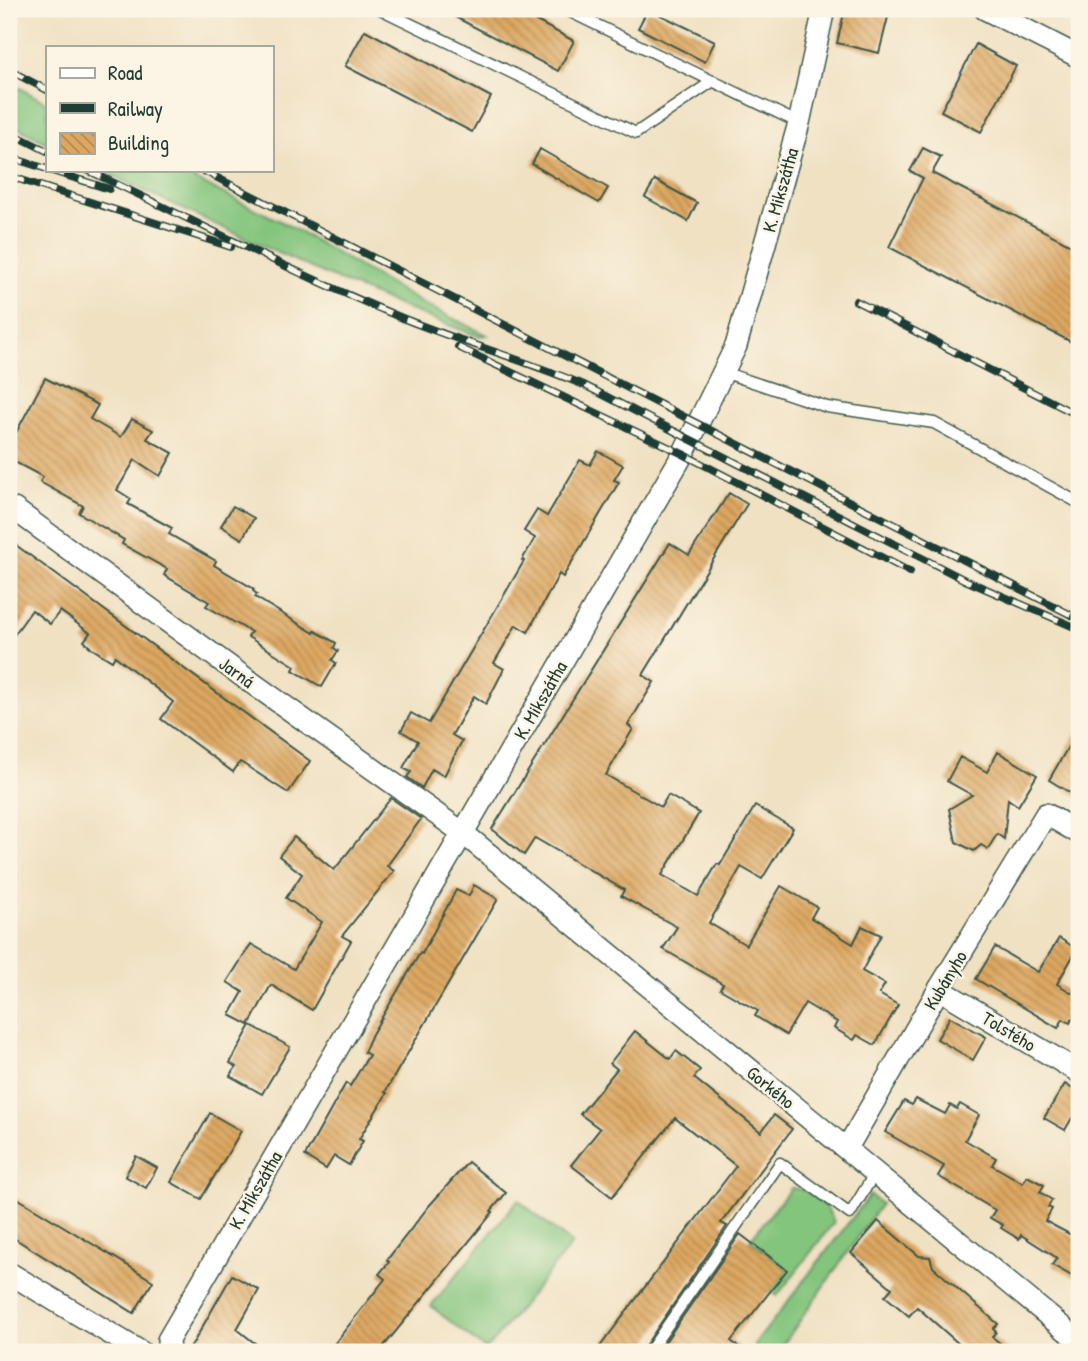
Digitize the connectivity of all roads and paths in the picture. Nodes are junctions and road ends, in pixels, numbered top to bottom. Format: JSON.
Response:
{"nodes":[{"id":1,"x":380,"y":9,"type":"edge"},
{"id":2,"x":564,"y":9,"type":"edge"},
{"id":3,"x":824,"y":9,"type":"edge"},
{"id":4,"x":985,"y":9,"type":"edge"},
{"id":5,"x":1079,"y":57,"type":"edge"},
{"id":6,"x":713,"y":81,"type":"junction"},
{"id":7,"x":799,"y":123,"type":"junction"},
{"id":8,"x":723,"y":372,"type":"junction"},
{"id":9,"x":1079,"y":503,"type":"edge"},
{"id":10,"x":11,"y":513,"type":"edge"},
{"id":11,"x":463,"y":833,"type":"junction"},
{"id":12,"x":1079,"y":833,"type":"edge"},
{"id":13,"x":939,"y":989,"type":"junction"},
{"id":14,"x":1079,"y":1072,"type":"edge"},
{"id":15,"x":847,"y":1148,"type":"junction"},
{"id":16,"x":876,"y":1171,"type":"junction"},
{"id":17,"x":9,"y":1273,"type":"edge"},
{"id":18,"x":1079,"y":1341,"type":"edge"},
{"id":19,"x":141,"y":1352,"type":"edge"},
{"id":20,"x":169,"y":1352,"type":"edge"},
{"id":21,"x":649,"y":1352,"type":"edge"}],
"edges":[{"from":1,"to":6,"type":"lane"},
{"from":2,"to":6,"type":"lane"},
{"from":3,"to":7,"type":"street","name":"K. Mikszátha"},
{"from":4,"to":5,"type":"street"},
{"from":6,"to":7,"type":"lane"},
{"from":7,"to":8,"type":"street","name":"K. Mikszátha"},
{"from":8,"to":9,"type":"lane"},
{"from":8,"to":11,"type":"street","name":"K. Mikszátha"},
{"from":10,"to":11,"type":"street","name":"Jarná"},
{"from":11,"to":15,"type":"street","name":"Gorkého"},
{"from":11,"to":20,"type":"street","name":"K. Mikszátha"},
{"from":12,"to":13,"type":"street","name":"Kubányho"},
{"from":13,"to":14,"type":"street","name":"Tolstého"},
{"from":13,"to":15,"type":"street","name":"Kubányho"},
{"from":15,"to":16,"type":"street","name":"Gorkého"},
{"from":16,"to":18,"type":"street","name":"Gorkého"},
{"from":16,"to":21,"type":"lane"},
{"from":17,"to":19,"type":"street"}]}
